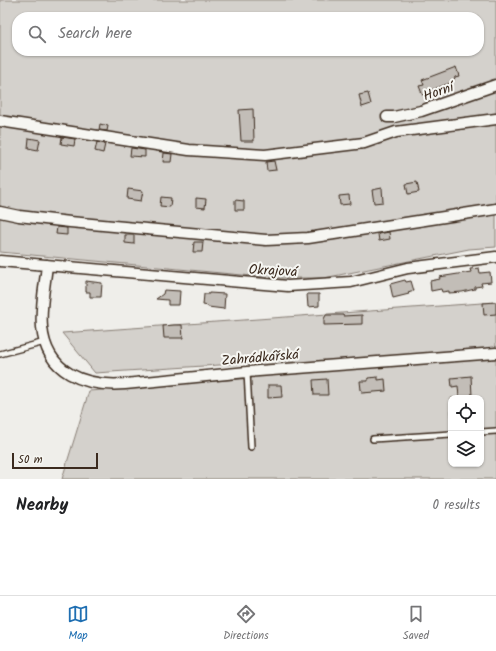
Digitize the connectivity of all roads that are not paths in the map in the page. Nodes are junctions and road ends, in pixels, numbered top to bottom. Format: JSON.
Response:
{"nodes":[{"id":1,"x":496,"y":85,"type":"edge"},
{"id":2,"x":387,"y":117,"type":"dead end"},
{"id":3,"x":496,"y":119,"type":"edge"},
{"id":4,"x":0,"y":121,"type":"edge"},
{"id":5,"x":496,"y":209,"type":"edge"},
{"id":6,"x":0,"y":212,"type":"edge"},
{"id":7,"x":496,"y":257,"type":"edge"},
{"id":8,"x":0,"y":261,"type":"edge"},
{"id":9,"x":48,"y":265,"type":"junction"},
{"id":10,"x":45,"y":342,"type":"junction"},
{"id":11,"x":496,"y":353,"type":"edge"},
{"id":12,"x":0,"y":354,"type":"edge"},
{"id":13,"x":246,"y":372,"type":"junction"},
{"id":14,"x":496,"y":431,"type":"edge"},
{"id":15,"x":484,"y":432,"type":"edge"},
{"id":16,"x":448,"y":434,"type":"edge"},
{"id":17,"x":373,"y":439,"type":"dead end"},
{"id":18,"x":251,"y":447,"type":"dead end"}],
"edges":[{"from":1,"to":2,"type":"street","name":"Horní"},
{"from":3,"to":4,"type":"street"},
{"from":5,"to":6,"type":"street"},
{"from":7,"to":9,"type":"street","name":"Okrajová"},
{"from":8,"to":9,"type":"street","name":"Okrajová"},
{"from":9,"to":10,"type":"street"},
{"from":10,"to":12,"type":"lane"},
{"from":10,"to":13,"type":"street","name":"Zahrádkářská"},
{"from":11,"to":13,"type":"street","name":"Zahrádkářská"},
{"from":13,"to":18,"type":"lane"},
{"from":14,"to":15,"type":"lane"},
{"from":16,"to":17,"type":"lane"}]}
